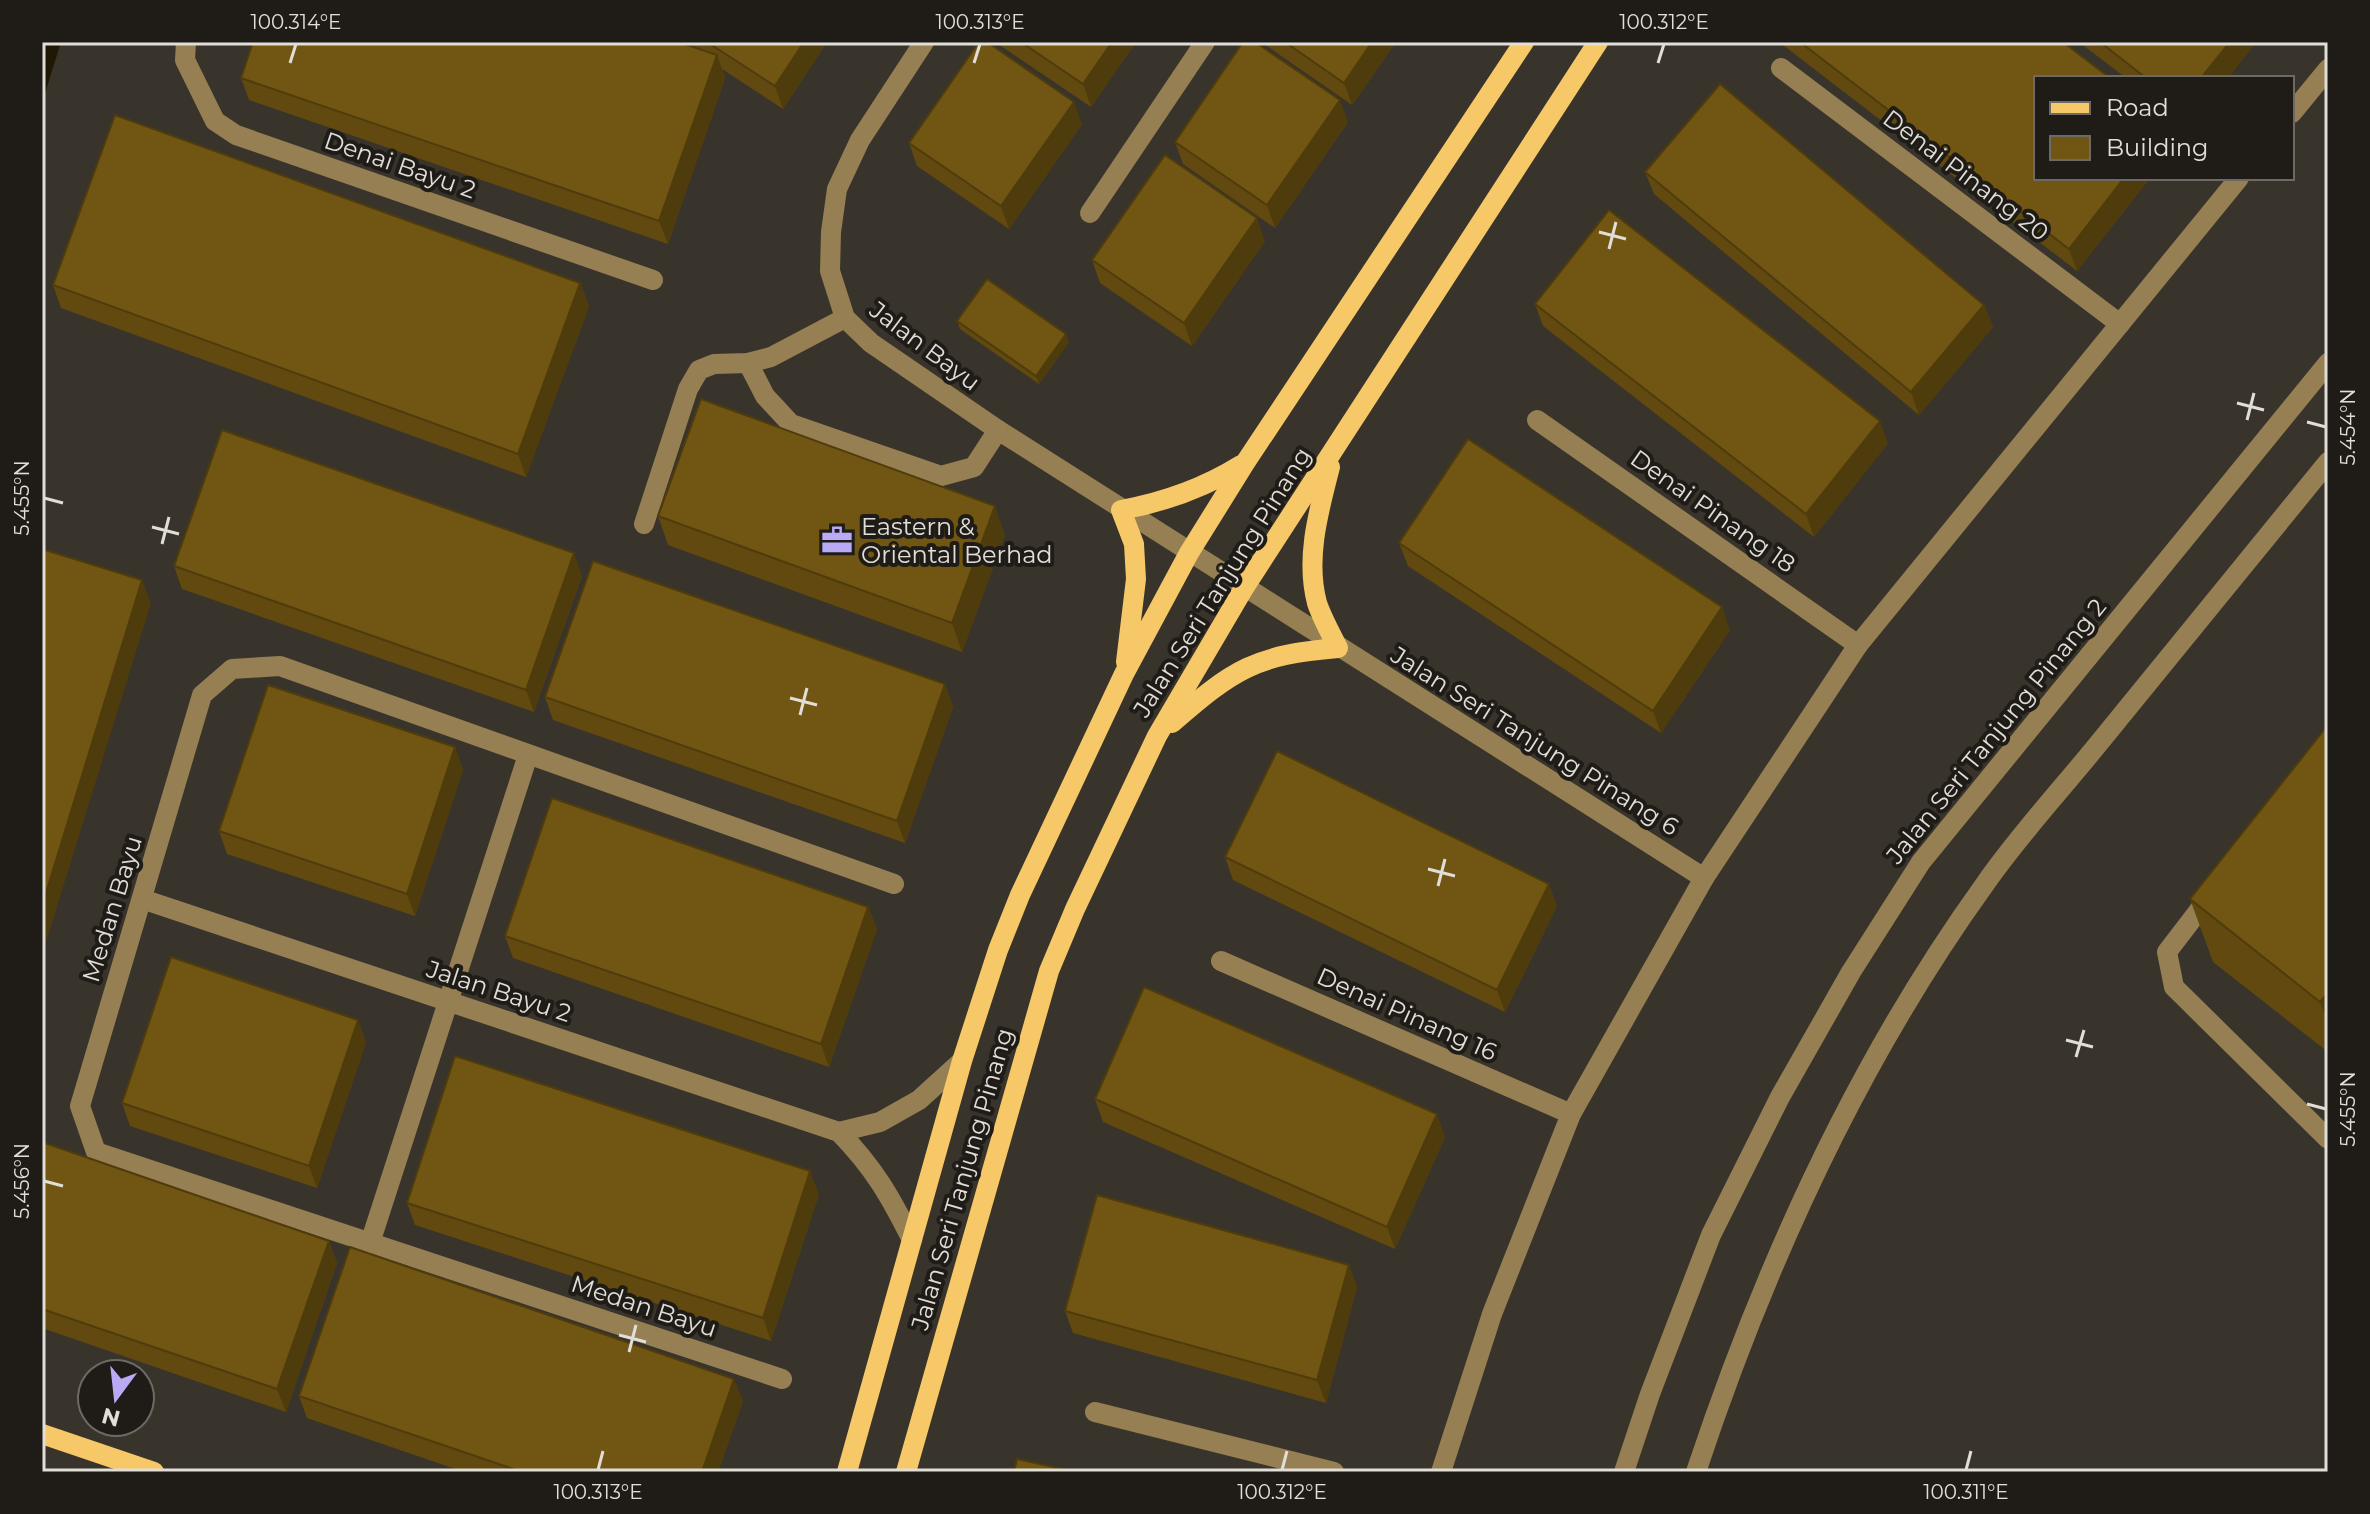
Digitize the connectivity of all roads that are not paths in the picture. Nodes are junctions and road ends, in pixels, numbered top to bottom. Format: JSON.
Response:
{"nodes":[{"id":1,"x":186,"y":42,"type":"edge"},
{"id":2,"x":924,"y":42,"type":"edge"},
{"id":3,"x":1205,"y":42,"type":"edge"},
{"id":4,"x":1524,"y":42,"type":"edge"},
{"id":5,"x":1598,"y":42,"type":"edge"},
{"id":6,"x":1781,"y":68,"type":"dead end"},
{"id":7,"x":2328,"y":69,"type":"edge"},
{"id":8,"x":2294,"y":111,"type":"edge"},
{"id":9,"x":2237,"y":180,"type":"edge"},
{"id":10,"x":1090,"y":213,"type":"dead end"},
{"id":11,"x":653,"y":280,"type":"dead end"},
{"id":12,"x":845,"y":318,"type":"junction"},
{"id":13,"x":2120,"y":324,"type":"junction"},
{"id":14,"x":748,"y":363,"type":"junction"},
{"id":15,"x":2328,"y":363,"type":"edge"},
{"id":16,"x":1537,"y":420,"type":"dead end"},
{"id":17,"x":998,"y":430,"type":"junction"},
{"id":18,"x":1334,"y":452,"type":"junction"},
{"id":19,"x":2328,"y":462,"type":"edge"},
{"id":20,"x":1245,"y":463,"type":"junction"},
{"id":21,"x":1121,"y":510,"type":"junction"},
{"id":22,"x":644,"y":524,"type":"dead end"},
{"id":23,"x":1189,"y":553,"type":"junction"},
{"id":24,"x":1244,"y":588,"type":"junction"},
{"id":25,"x":1858,"y":645,"type":"junction"},
{"id":26,"x":1338,"y":648,"type":"junction"},
{"id":27,"x":1124,"y":674,"type":"junction"},
{"id":28,"x":1157,"y":736,"type":"junction"},
{"id":29,"x":528,"y":755,"type":"junction"},
{"id":30,"x":1704,"y":878,"type":"junction"},
{"id":31,"x":2223,"y":880,"type":"edge"},
{"id":32,"x":894,"y":884,"type":"dead end"},
{"id":33,"x":142,"y":899,"type":"junction"},
{"id":34,"x":1221,"y":961,"type":"dead end"},
{"id":35,"x":447,"y":1001,"type":"junction"},
{"id":36,"x":962,"y":1061,"type":"junction"},
{"id":37,"x":1571,"y":1114,"type":"junction"},
{"id":38,"x":839,"y":1132,"type":"junction"},
{"id":39,"x":2328,"y":1139,"type":"edge"},
{"id":40,"x":912,"y":1240,"type":"junction"},
{"id":41,"x":370,"y":1243,"type":"junction"},
{"id":42,"x":782,"y":1379,"type":"dead end"},
{"id":43,"x":1095,"y":1412,"type":"dead end"},
{"id":44,"x":42,"y":1434,"type":"edge"},
{"id":45,"x":154,"y":1472,"type":"edge"},
{"id":46,"x":847,"y":1472,"type":"edge"},
{"id":47,"x":906,"y":1472,"type":"edge"},
{"id":48,"x":1334,"y":1472,"type":"edge"},
{"id":49,"x":1441,"y":1472,"type":"edge"},
{"id":50,"x":1624,"y":1472,"type":"edge"},
{"id":51,"x":1696,"y":1472,"type":"edge"}],
"edges":[{"from":1,"to":11,"type":"street","name":"Denai Bayu 2"},
{"from":2,"to":12,"type":"street","name":"Jalan Bayu"},
{"from":3,"to":10,"type":"street"},
{"from":4,"to":20,"type":"main road","name":"Jalan Seri Tanjung Pinang"},
{"from":5,"to":18,"type":"main road","name":"Jalan Seri Tanjung Pinang"},
{"from":6,"to":13,"type":"street","name":"Denai Pinang 20"},
{"from":7,"to":8,"type":"street"},
{"from":9,"to":13,"type":"street"},
{"from":12,"to":14,"type":"street"},
{"from":12,"to":17,"type":"street","name":"Jalan Bayu"},
{"from":13,"to":25,"type":"street"},
{"from":14,"to":17,"type":"street"},
{"from":14,"to":22,"type":"street"},
{"from":15,"to":50,"type":"street","name":"Jalan Seri Tanjung Pinang 2"},
{"from":16,"to":25,"type":"street","name":"Denai Pinang 18"},
{"from":17,"to":21,"type":"street","name":"Jalan Bayu"},
{"from":18,"to":24,"type":"main road","name":"Jalan Seri Tanjung Pinang"},
{"from":18,"to":26,"type":"main road"},
{"from":19,"to":51,"type":"street"},
{"from":20,"to":21,"type":"main road"},
{"from":20,"to":23,"type":"main road","name":"Jalan Seri Tanjung Pinang"},
{"from":21,"to":23,"type":"street","name":"Jalan Bayu"},
{"from":21,"to":27,"type":"main road"},
{"from":23,"to":24,"type":"street","name":"Jalan Bayu"},
{"from":23,"to":27,"type":"main road","name":"Jalan Seri Tanjung Pinang"},
{"from":24,"to":26,"type":"street","name":"Jalan Seri Tanjung Pinang 6"},
{"from":24,"to":28,"type":"main road","name":"Jalan Seri Tanjung Pinang"},
{"from":25,"to":30,"type":"street"},
{"from":26,"to":28,"type":"main road"},
{"from":26,"to":30,"type":"street","name":"Jalan Seri Tanjung Pinang 6"},
{"from":27,"to":36,"type":"main road","name":"Jalan Seri Tanjung Pinang"},
{"from":28,"to":47,"type":"main road","name":"Jalan Seri Tanjung Pinang"},
{"from":29,"to":32,"type":"street","name":"Medan Bayu"},
{"from":29,"to":33,"type":"street","name":"Medan Bayu"},
{"from":29,"to":35,"type":"street"},
{"from":30,"to":37,"type":"street"},
{"from":31,"to":39,"type":"street"},
{"from":33,"to":35,"type":"street","name":"Jalan Bayu 2"},
{"from":33,"to":41,"type":"street","name":"Medan Bayu"},
{"from":34,"to":37,"type":"street","name":"Denai Pinang 16"},
{"from":35,"to":38,"type":"street","name":"Jalan Bayu 2"},
{"from":35,"to":41,"type":"street"},
{"from":36,"to":38,"type":"street"},
{"from":36,"to":40,"type":"main road","name":"Jalan Seri Tanjung Pinang"},
{"from":37,"to":49,"type":"street"},
{"from":38,"to":40,"type":"street"},
{"from":40,"to":46,"type":"main road","name":"Jalan Seri Tanjung Pinang"},
{"from":41,"to":42,"type":"street","name":"Medan Bayu"},
{"from":43,"to":48,"type":"street"},
{"from":44,"to":45,"type":"main road"}]}
